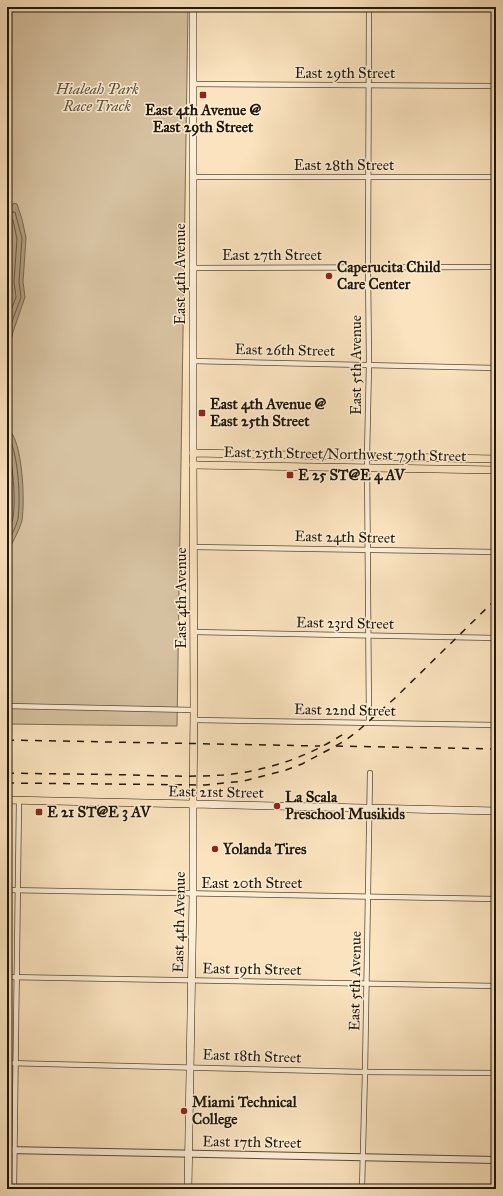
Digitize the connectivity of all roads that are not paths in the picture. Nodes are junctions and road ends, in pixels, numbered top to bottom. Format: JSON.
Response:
{"nodes":[{"id":1,"x":193,"y":7,"type":"edge"},
{"id":2,"x":369,"y":7,"type":"edge"},
{"id":3,"x":193,"y":84,"type":"junction"},
{"id":4,"x":368,"y":86,"type":"junction"},
{"id":5,"x":496,"y":86,"type":"edge"},
{"id":6,"x":193,"y":177,"type":"junction"},
{"id":7,"x":368,"y":177,"type":"junction"},
{"id":8,"x":496,"y":177,"type":"edge"},
{"id":9,"x":368,"y":267,"type":"junction"},
{"id":10,"x":496,"y":267,"type":"edge"},
{"id":11,"x":192,"y":268,"type":"junction"},
{"id":12,"x":193,"y":361,"type":"junction"},
{"id":13,"x":368,"y":364,"type":"junction"},
{"id":14,"x":496,"y":368,"type":"edge"},
{"id":15,"x":193,"y":453,"type":"junction"},
{"id":16,"x":367,"y":456,"type":"junction"},
{"id":17,"x":496,"y":459,"type":"edge"},
{"id":18,"x":193,"y":465,"type":"junction"},
{"id":19,"x":367,"y":468,"type":"junction"},
{"id":20,"x":496,"y":470,"type":"edge"},
{"id":21,"x":193,"y":547,"type":"junction"},
{"id":22,"x":368,"y":549,"type":"junction"},
{"id":23,"x":496,"y":552,"type":"edge"},
{"id":24,"x":194,"y":632,"type":"junction"},
{"id":25,"x":369,"y":636,"type":"junction"},
{"id":26,"x":496,"y":638,"type":"edge"},
{"id":27,"x":7,"y":706,"type":"edge"},
{"id":28,"x":194,"y":710,"type":"junction"},
{"id":29,"x":194,"y":720,"type":"junction"},
{"id":30,"x":368,"y":723,"type":"junction"},
{"id":31,"x":496,"y":725,"type":"edge"},
{"id":32,"x":370,"y":773,"type":"dead end"},
{"id":33,"x":7,"y":800,"type":"edge"},
{"id":34,"x":19,"y":800,"type":"junction"},
{"id":35,"x":193,"y":804,"type":"junction"},
{"id":36,"x":370,"y":808,"type":"junction"},
{"id":37,"x":496,"y":812,"type":"edge"},
{"id":38,"x":7,"y":890,"type":"edge"},
{"id":39,"x":18,"y":891,"type":"junction"},
{"id":40,"x":193,"y":894,"type":"junction"},
{"id":41,"x":368,"y":896,"type":"junction"},
{"id":42,"x":496,"y":899,"type":"edge"},
{"id":43,"x":7,"y":977,"type":"edge"},
{"id":44,"x":17,"y":977,"type":"junction"},
{"id":45,"x":191,"y":980,"type":"junction"},
{"id":46,"x":367,"y":984,"type":"junction"},
{"id":47,"x":496,"y":986,"type":"edge"},
{"id":48,"x":7,"y":1063,"type":"edge"},
{"id":49,"x":16,"y":1063,"type":"junction"},
{"id":50,"x":190,"y":1066,"type":"junction"},
{"id":51,"x":365,"y":1072,"type":"junction"},
{"id":52,"x":496,"y":1073,"type":"edge"},
{"id":53,"x":7,"y":1150,"type":"edge"},
{"id":54,"x":15,"y":1150,"type":"junction"},
{"id":55,"x":188,"y":1154,"type":"junction"},
{"id":56,"x":363,"y":1156,"type":"junction"},
{"id":57,"x":496,"y":1160,"type":"edge"},
{"id":58,"x":14,"y":1189,"type":"edge"},
{"id":59,"x":188,"y":1189,"type":"edge"},
{"id":60,"x":362,"y":1189,"type":"edge"}],
"edges":[{"from":1,"to":3,"type":"main road","name":"East 4th Avenue"},
{"from":2,"to":4,"type":"street","name":"East 5th Avenue"},
{"from":3,"to":4,"type":"street","name":"East 29th Street"},
{"from":3,"to":6,"type":"main road","name":"East 4th Avenue"},
{"from":4,"to":5,"type":"street","name":"East 29th Street"},
{"from":4,"to":7,"type":"street","name":"East 5th Avenue"},
{"from":6,"to":7,"type":"street","name":"East 28th Street"},
{"from":6,"to":11,"type":"main road","name":"East 4th Avenue"},
{"from":7,"to":8,"type":"street","name":"East 28th Street"},
{"from":7,"to":9,"type":"street","name":"East 5th Avenue"},
{"from":9,"to":10,"type":"street","name":"East 27th Street"},
{"from":9,"to":11,"type":"street","name":"East 27th Street"},
{"from":9,"to":13,"type":"street","name":"East 5th Avenue"},
{"from":11,"to":12,"type":"main road","name":"East 4th Avenue"},
{"from":12,"to":13,"type":"street","name":"East 26th Street"},
{"from":12,"to":15,"type":"main road","name":"East 4th Avenue"},
{"from":13,"to":14,"type":"street","name":"East 26th Street"},
{"from":13,"to":16,"type":"street","name":"East 5th Avenue"},
{"from":15,"to":16,"type":"main road","name":"East 25th Street/Northwest 79th Street"},
{"from":15,"to":18,"type":"main road","name":"East 4th Avenue"},
{"from":16,"to":17,"type":"main road","name":"East 25th Street/Northwest 79th Street"},
{"from":16,"to":19,"type":"street","name":"East 5th Avenue"},
{"from":18,"to":19,"type":"main road","name":"East 25th Street/Northwest 79th Street"},
{"from":18,"to":21,"type":"main road","name":"East 4th Avenue"},
{"from":19,"to":20,"type":"main road","name":"East 25th Street/Northwest 79th Street"},
{"from":19,"to":22,"type":"street","name":"East 5th Avenue"},
{"from":21,"to":22,"type":"street","name":"East 24th Street"},
{"from":21,"to":24,"type":"main road","name":"East 4th Avenue"},
{"from":22,"to":23,"type":"street","name":"East 24th Street"},
{"from":22,"to":25,"type":"street","name":"East 5th Avenue"},
{"from":24,"to":25,"type":"street","name":"East 23rd Street"},
{"from":24,"to":28,"type":"main road","name":"East 4th Avenue"},
{"from":25,"to":26,"type":"street","name":"East 23rd Street"},
{"from":25,"to":30,"type":"street","name":"East 5th Avenue"},
{"from":27,"to":28,"type":"street"},
{"from":28,"to":29,"type":"main road","name":"East 4th Avenue"},
{"from":29,"to":30,"type":"street","name":"East 22nd Street"},
{"from":29,"to":35,"type":"main road","name":"East 4th Avenue"},
{"from":30,"to":31,"type":"street","name":"East 22nd Street"},
{"from":32,"to":36,"type":"street","name":"East 5th Avenue"},
{"from":33,"to":34,"type":"main road","name":"East 21st Street"},
{"from":34,"to":35,"type":"main road","name":"East 21st Street"},
{"from":34,"to":39,"type":"street"},
{"from":35,"to":36,"type":"main road","name":"East 21st Street"},
{"from":35,"to":40,"type":"main road","name":"East 4th Avenue"},
{"from":36,"to":37,"type":"main road","name":"East 21st Street"},
{"from":36,"to":41,"type":"street","name":"East 5th Avenue"},
{"from":38,"to":39,"type":"street","name":"East 20th Street"},
{"from":39,"to":40,"type":"street","name":"East 20th Street"},
{"from":39,"to":44,"type":"street"},
{"from":40,"to":41,"type":"street","name":"East 20th Street"},
{"from":40,"to":45,"type":"main road","name":"East 4th Avenue"},
{"from":41,"to":42,"type":"street","name":"East 20th Street"},
{"from":41,"to":46,"type":"street","name":"East 5th Avenue"},
{"from":43,"to":44,"type":"street","name":"East 19th Street"},
{"from":44,"to":45,"type":"street","name":"East 19th Street"},
{"from":44,"to":49,"type":"street"},
{"from":45,"to":46,"type":"street","name":"East 19th Street"},
{"from":45,"to":50,"type":"main road","name":"East 4th Avenue"},
{"from":46,"to":47,"type":"street","name":"East 19th Street"},
{"from":46,"to":51,"type":"street","name":"East 5th Avenue"},
{"from":48,"to":49,"type":"street","name":"East 18th Street"},
{"from":49,"to":50,"type":"street","name":"East 18th Street"},
{"from":49,"to":54,"type":"street"},
{"from":50,"to":51,"type":"street","name":"East 18th Street"},
{"from":50,"to":55,"type":"main road","name":"East 4th Avenue"},
{"from":51,"to":52,"type":"street","name":"East 18th Street"},
{"from":51,"to":56,"type":"street","name":"East 5th Avenue"},
{"from":53,"to":54,"type":"street","name":"East 17th Street"},
{"from":54,"to":55,"type":"street","name":"East 17th Street"},
{"from":54,"to":58,"type":"street"},
{"from":55,"to":56,"type":"street","name":"East 17th Street"},
{"from":55,"to":59,"type":"main road","name":"East 4th Avenue"},
{"from":56,"to":57,"type":"street","name":"East 17th Street"},
{"from":56,"to":60,"type":"street","name":"East 5th Avenue"}]}
